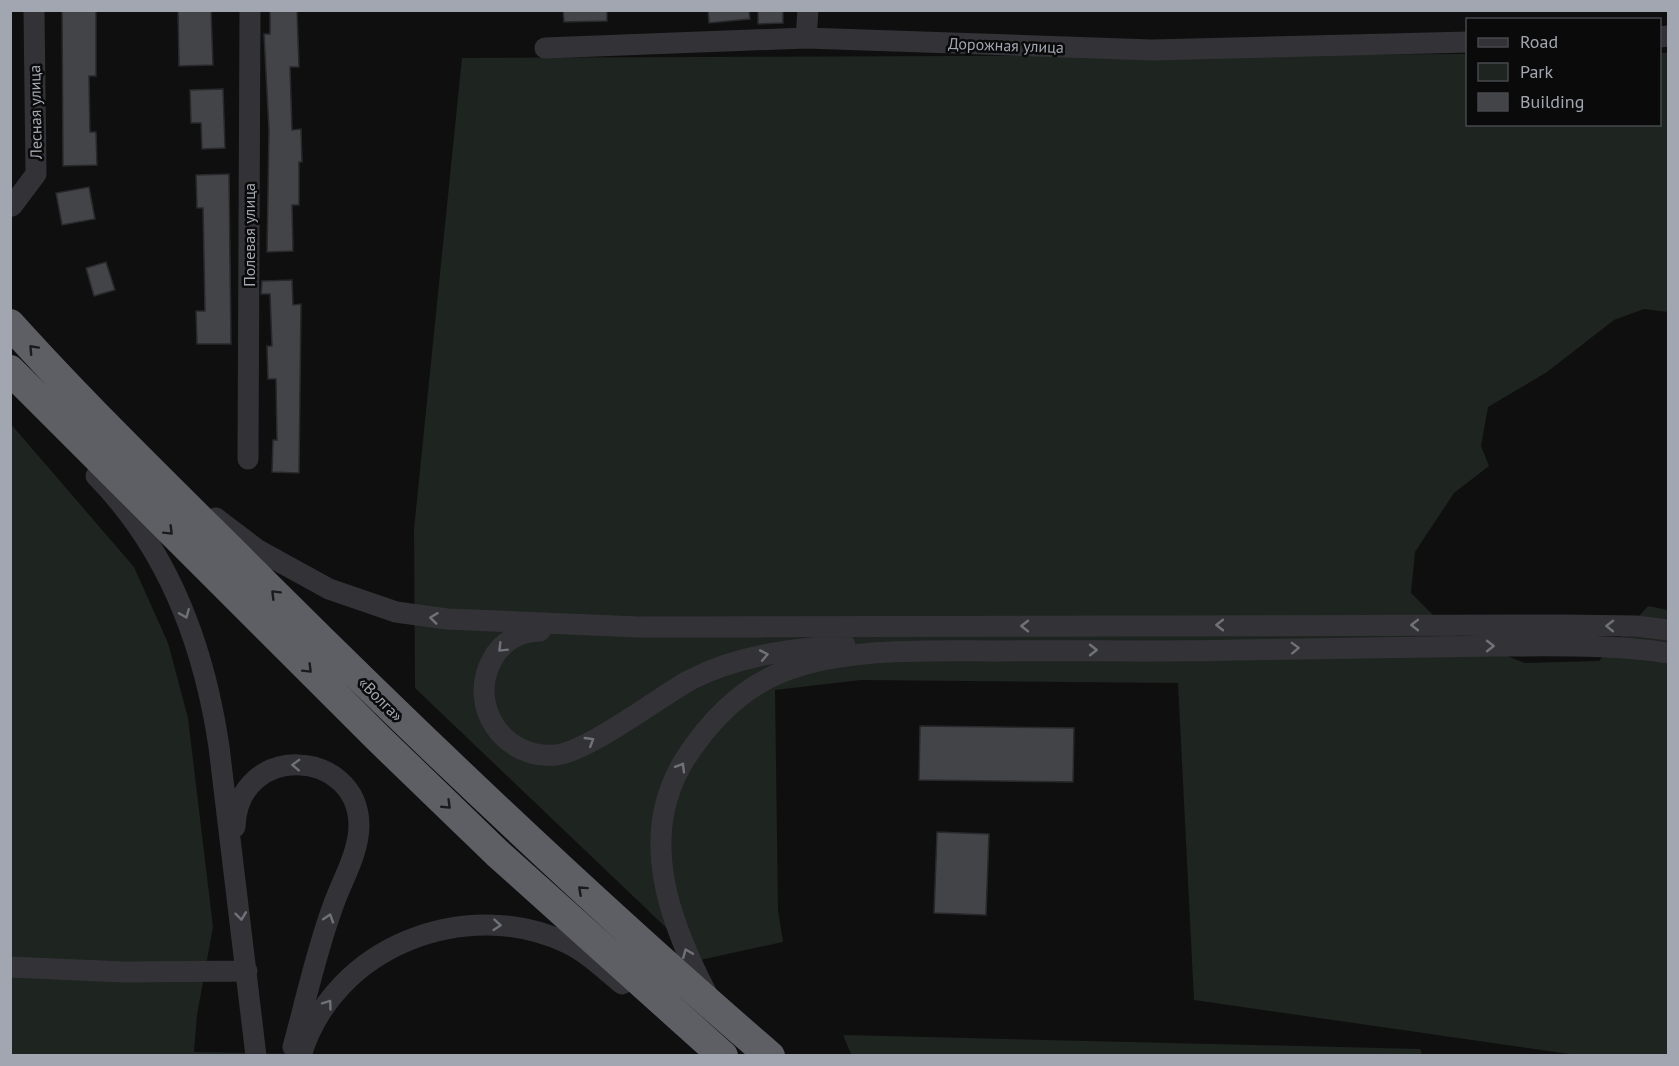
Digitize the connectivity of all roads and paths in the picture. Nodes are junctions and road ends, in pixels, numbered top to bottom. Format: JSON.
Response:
{"nodes":[{"id":1,"x":34,"y":10,"type":"edge"},
{"id":2,"x":250,"y":10,"type":"edge"},
{"id":3,"x":808,"y":10,"type":"edge"},
{"id":4,"x":806,"y":38,"type":"junction"},
{"id":5,"x":1466,"y":42,"type":"edge"},
{"id":6,"x":545,"y":48,"type":"dead end"},
{"id":7,"x":12,"y":206,"type":"edge"},
{"id":8,"x":10,"y":324,"type":"edge"},
{"id":9,"x":10,"y":370,"type":"edge"},
{"id":10,"x":57,"y":374,"type":"junction"},
{"id":11,"x":34,"y":395,"type":"junction"},
{"id":12,"x":249,"y":459,"type":"dead end"},
{"id":13,"x":639,"y":627,"type":"junction"},
{"id":14,"x":1668,"y":630,"type":"edge"},
{"id":15,"x":908,"y":651,"type":"junction"},
{"id":16,"x":1668,"y":652,"type":"edge"},
{"id":17,"x":234,"y":858,"type":"junction"},
{"id":18,"x":10,"y":967,"type":"edge"},
{"id":19,"x":247,"y":971,"type":"junction"},
{"id":20,"x":713,"y":1005,"type":"junction"},
{"id":21,"x":697,"y":1033,"type":"junction"},
{"id":22,"x":256,"y":1056,"type":"edge"},
{"id":23,"x":291,"y":1056,"type":"edge"},
{"id":24,"x":301,"y":1056,"type":"edge"},
{"id":25,"x":723,"y":1056,"type":"edge"},
{"id":26,"x":770,"y":1056,"type":"edge"}],
"edges":[{"from":1,"to":7,"type":"street","name":"Лесная улица"},
{"from":2,"to":12,"type":"street","name":"Полевая улица"},
{"from":3,"to":4,"type":"street"},
{"from":4,"to":5,"type":"street","name":"Дорожная улица"},
{"from":4,"to":6,"type":"street","name":"Дорожная улица"},
{"from":10,"to":8,"type":"highway","name":"«Волга»","one_way":true},
{"from":9,"to":11,"type":"highway","name":"«Волга»"},
{"from":13,"to":10,"type":"street","one_way":true},
{"from":20,"to":10,"type":"highway","name":"«Волга»","one_way":true},
{"from":11,"to":17,"type":"street","one_way":true},
{"from":11,"to":21,"type":"highway","name":"«Волга»","one_way":true},
{"from":14,"to":13,"type":"street","one_way":true},
{"from":13,"to":15,"type":"street","one_way":true},
{"from":15,"to":16,"type":"street","one_way":true},
{"from":20,"to":15,"type":"street","one_way":true},
{"from":17,"to":19,"type":"street","one_way":true},
{"from":23,"to":17,"type":"street","one_way":true},
{"from":18,"to":19,"type":"street"},
{"from":19,"to":22,"type":"street"},
{"from":20,"to":26,"type":"highway","name":"«Волга»"},
{"from":24,"to":21,"type":"street","one_way":true},
{"from":21,"to":25,"type":"highway","name":"«Волга»"}]}
